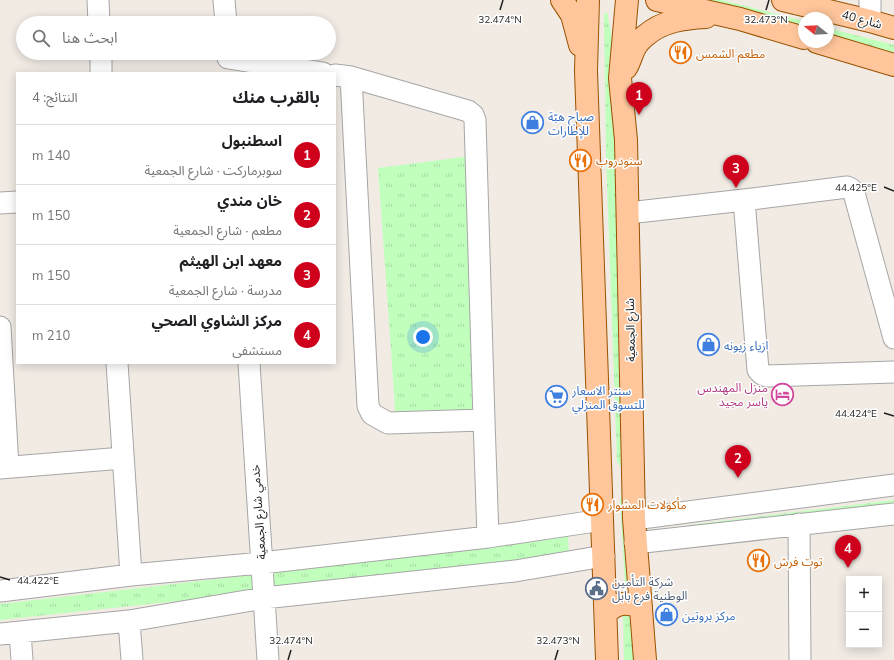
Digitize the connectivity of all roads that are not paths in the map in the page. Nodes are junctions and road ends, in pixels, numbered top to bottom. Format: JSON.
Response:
{"nodes":[{"id":1,"x":98,"y":0,"type":"edge"},
{"id":2,"x":224,"y":0,"type":"edge"},
{"id":3,"x":562,"y":0,"type":"edge"},
{"id":4,"x":588,"y":0,"type":"edge"},
{"id":5,"x":627,"y":0,"type":"edge"},
{"id":6,"x":657,"y":0,"type":"edge"},
{"id":7,"x":783,"y":0,"type":"edge"},
{"id":8,"x":870,"y":10,"type":"edge"},
{"id":9,"x":99,"y":16,"type":"edge"},
{"id":10,"x":225,"y":16,"type":"edge"},
{"id":11,"x":740,"y":19,"type":"junction"},
{"id":12,"x":894,"y":28,"type":"edge"},
{"id":13,"x":798,"y":36,"type":"edge"},
{"id":14,"x":834,"y":47,"type":"edge"},
{"id":15,"x":100,"y":60,"type":"edge"},
{"id":16,"x":229,"y":62,"type":"edge"},
{"id":17,"x":894,"y":65,"type":"edge"},
{"id":18,"x":586,"y":71,"type":"junction"},
{"id":19,"x":101,"y":72,"type":"edge"},
{"id":20,"x":314,"y":72,"type":"edge"},
{"id":21,"x":343,"y":76,"type":"edge"},
{"id":22,"x":620,"y":78,"type":"junction"},
{"id":23,"x":744,"y":200,"type":"junction"},
{"id":24,"x":16,"y":202,"type":"edge"},
{"id":25,"x":0,"y":203,"type":"edge"},
{"id":26,"x":628,"y":212,"type":"junction"},
{"id":27,"x":0,"y":327,"type":"edge"},
{"id":28,"x":894,"y":338,"type":"edge"},
{"id":29,"x":117,"y":364,"type":"edge"},
{"id":30,"x":249,"y":364,"type":"edge"},
{"id":31,"x":894,"y":372,"type":"edge"},
{"id":32,"x":484,"y":420,"type":"junction"},
{"id":33,"x":123,"y":458,"type":"junction"},
{"id":34,"x":4,"y":468,"type":"edge"},
{"id":35,"x":894,"y":486,"type":"edge"},
{"id":36,"x":894,"y":514,"type":"edge"},
{"id":37,"x":634,"y":519,"type":"junction"},
{"id":38,"x":602,"y":520,"type":"junction"},
{"id":39,"x":799,"y":524,"type":"junction"},
{"id":40,"x":488,"y":537,"type":"junction"},
{"id":41,"x":635,"y":543,"type":"junction"},
{"id":42,"x":604,"y":556,"type":"junction"},
{"id":43,"x":262,"y":563,"type":"junction"},
{"id":44,"x":131,"y":576,"type":"junction"},
{"id":45,"x":638,"y":579,"type":"junction"},
{"id":46,"x":604,"y":584,"type":"junction"},
{"id":47,"x":0,"y":591,"type":"edge"},
{"id":48,"x":264,"y":598,"type":"junction"},
{"id":49,"x":641,"y":607,"type":"junction"},
{"id":50,"x":606,"y":613,"type":"junction"},
{"id":51,"x":129,"y":621,"type":"junction"},
{"id":52,"x":10,"y":633,"type":"edge"},
{"id":53,"x":22,"y":660,"type":"edge"},
{"id":54,"x":132,"y":660,"type":"edge"},
{"id":55,"x":268,"y":660,"type":"edge"},
{"id":56,"x":607,"y":660,"type":"edge"},
{"id":57,"x":645,"y":660,"type":"edge"},
{"id":58,"x":800,"y":660,"type":"edge"}],
"edges":[{"from":1,"to":9,"type":"street"},
{"from":2,"to":10,"type":"street"},
{"from":3,"to":18,"type":"main road"},
{"from":4,"to":18,"type":"main road"},
{"from":5,"to":22,"type":"main road","name":"شارع الجمعية"},
{"from":6,"to":11,"type":"main road"},
{"from":7,"to":8,"type":"main road","name":"شارع 40"},
{"from":8,"to":12,"type":"main road","name":"شارع 40"},
{"from":11,"to":13,"type":"main road"},
{"from":11,"to":22,"type":"main road"},
{"from":14,"to":17,"type":"main road"},
{"from":15,"to":19,"type":"street"},
{"from":16,"to":20,"type":"street"},
{"from":18,"to":38,"type":"main road"},
{"from":21,"to":32,"type":"street"},
{"from":21,"to":32,"type":"street"},
{"from":22,"to":26,"type":"main road","name":"شارع الجمعية"},
{"from":23,"to":26,"type":"street"},
{"from":23,"to":28,"type":"street"},
{"from":23,"to":31,"type":"street"},
{"from":24,"to":25,"type":"street"},
{"from":26,"to":37,"type":"main road","name":"شارع الجمعية"},
{"from":27,"to":34,"type":"street"},
{"from":29,"to":33,"type":"street"},
{"from":30,"to":43,"type":"street","name":"خدمي شارع الجمعية"},
{"from":32,"to":40,"type":"street"},
{"from":33,"to":34,"type":"street"},
{"from":33,"to":44,"type":"street"},
{"from":35,"to":37,"type":"street"},
{"from":36,"to":39,"type":"street"},
{"from":37,"to":41,"type":"main road","name":"شارع الجمعية"},
{"from":38,"to":40,"type":"street"},
{"from":38,"to":42,"type":"main road"},
{"from":39,"to":41,"type":"street"},
{"from":39,"to":58,"type":"street"},
{"from":40,"to":43,"type":"street"},
{"from":41,"to":45,"type":"main road","name":"شارع الجمعية"},
{"from":42,"to":46,"type":"main road"},
{"from":42,"to":48,"type":"street"},
{"from":43,"to":44,"type":"street"},
{"from":43,"to":48,"type":"street","name":"خدمي شارع الجمعية"},
{"from":44,"to":47,"type":"street"},
{"from":45,"to":46,"type":"main road"},
{"from":45,"to":49,"type":"main road","name":"شارع الجمعية"},
{"from":46,"to":50,"type":"main road"},
{"from":48,"to":51,"type":"street"},
{"from":48,"to":55,"type":"street","name":"خدمي شارع الجمعية"},
{"from":49,"to":50,"type":"main road"},
{"from":49,"to":57,"type":"main road","name":"شارع الجمعية"},
{"from":50,"to":56,"type":"main road"},
{"from":51,"to":52,"type":"street"},
{"from":51,"to":54,"type":"street"},
{"from":52,"to":53,"type":"street"}]}
